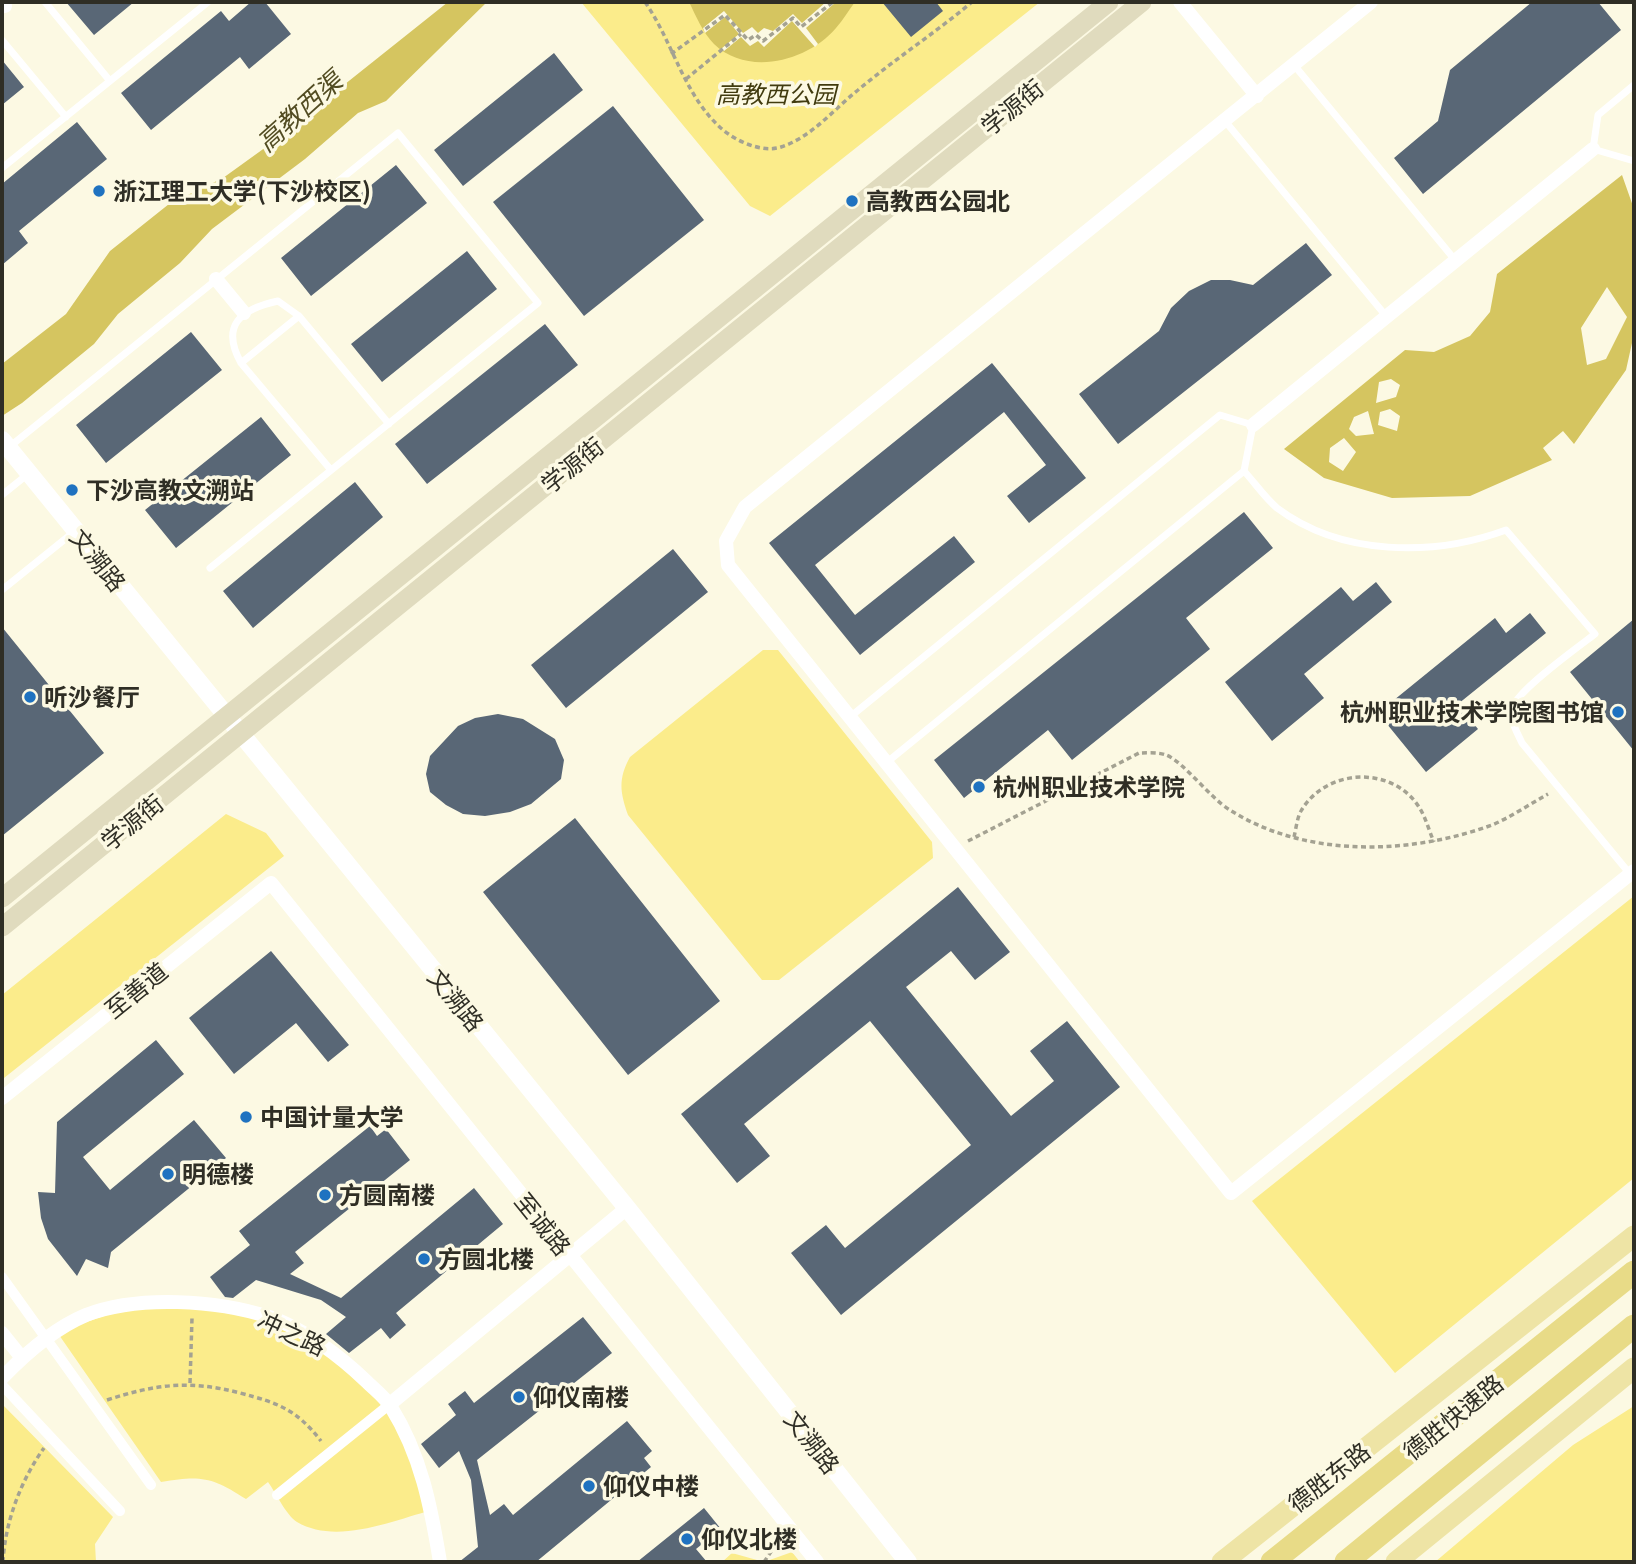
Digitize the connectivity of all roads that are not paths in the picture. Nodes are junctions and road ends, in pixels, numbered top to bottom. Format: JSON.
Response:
{"nodes":[{"id":1,"x":45,"y":2,"type":"edge"},
{"id":2,"x":208,"y":2,"type":"edge"},
{"id":3,"x":1109,"y":2,"type":"edge"},
{"id":4,"x":1142,"y":2,"type":"edge"},
{"id":5,"x":1180,"y":2,"type":"edge"},
{"id":6,"x":1371,"y":2,"type":"edge"},
{"id":7,"x":2,"y":40,"type":"edge"},
{"id":8,"x":1294,"y":65,"type":"junction"},
{"id":9,"x":110,"y":81,"type":"junction"},
{"id":10,"x":1634,"y":85,"type":"edge"},
{"id":11,"x":1257,"y":96,"type":"junction"},
{"id":12,"x":65,"y":117,"type":"junction"},
{"id":13,"x":1225,"y":121,"type":"junction"},
{"id":14,"x":1593,"y":149,"type":"junction"},
{"id":15,"x":1634,"y":161,"type":"edge"},
{"id":16,"x":2,"y":168,"type":"edge"},
{"id":17,"x":1455,"y":260,"type":"junction"},
{"id":18,"x":216,"y":279,"type":"junction"},
{"id":19,"x":244,"y":313,"type":"junction"},
{"id":20,"x":299,"y":316,"type":"junction"},
{"id":21,"x":1386,"y":316,"type":"junction"},
{"id":22,"x":241,"y":363,"type":"junction"},
{"id":23,"x":389,"y":424,"type":"junction"},
{"id":24,"x":1253,"y":425,"type":"junction"},
{"id":25,"x":5,"y":444,"type":"edge"},
{"id":26,"x":331,"y":470,"type":"junction"},
{"id":27,"x":1244,"y":471,"type":"junction"},
{"id":28,"x":28,"y":474,"type":"junction"},
{"id":29,"x":2,"y":495,"type":"edge"},
{"id":30,"x":75,"y":531,"type":"junction"},
{"id":31,"x":210,"y":568,"type":"dead end"},
{"id":32,"x":2,"y":590,"type":"edge"},
{"id":33,"x":224,"y":716,"type":"junction"},
{"id":34,"x":850,"y":718,"type":"junction"},
{"id":35,"x":240,"y":735,"type":"junction"},
{"id":36,"x":886,"y":763,"type":"junction"},
{"id":37,"x":1632,"y":873,"type":"edge"},
{"id":38,"x":271,"y":883,"type":"joint"},
{"id":39,"x":2,"y":898,"type":"edge"},
{"id":40,"x":2,"y":926,"type":"edge"},
{"id":41,"x":2,"y":1098,"type":"edge"},
{"id":42,"x":627,"y":1208,"type":"junction"},
{"id":43,"x":1634,"y":1236,"type":"edge"},
{"id":44,"x":568,"y":1256,"type":"junction"},
{"id":45,"x":1634,"y":1272,"type":"edge"},
{"id":46,"x":2,"y":1277,"type":"edge"},
{"id":47,"x":1634,"y":1326,"type":"edge"},
{"id":48,"x":2,"y":1333,"type":"edge"},
{"id":49,"x":1634,"y":1337,"type":"edge"},
{"id":50,"x":46,"y":1340,"type":"junction"},
{"id":51,"x":22,"y":1358,"type":"junction"},
{"id":52,"x":1592,"y":1361,"type":"junction"},
{"id":53,"x":1634,"y":1368,"type":"edge"},
{"id":54,"x":2,"y":1378,"type":"edge"},
{"id":55,"x":2,"y":1385,"type":"edge"},
{"id":56,"x":390,"y":1404,"type":"junction"},
{"id":57,"x":151,"y":1485,"type":"dead end"},
{"id":58,"x":277,"y":1495,"type":"dead end"},
{"id":59,"x":120,"y":1511,"type":"dead end"},
{"id":60,"x":440,"y":1562,"type":"edge"},
{"id":61,"x":817,"y":1562,"type":"edge"},
{"id":62,"x":908,"y":1562,"type":"edge"},
{"id":63,"x":1222,"y":1562,"type":"edge"},
{"id":64,"x":1272,"y":1562,"type":"edge"},
{"id":65,"x":1346,"y":1562,"type":"edge"},
{"id":66,"x":1396,"y":1562,"type":"edge"}],
"edges":[{"from":1,"to":9,"type":"lane"},
{"from":2,"to":9,"type":"lane"},
{"from":3,"to":33,"type":"main road","name":"学源街"},
{"from":4,"to":35,"type":"main road","name":"学源街"},
{"from":5,"to":11,"type":"street"},
{"from":6,"to":8,"type":"street"},
{"from":7,"to":12,"type":"lane"},
{"from":8,"to":11,"type":"street"},
{"from":8,"to":17,"type":"lane"},
{"from":9,"to":12,"type":"lane"},
{"from":10,"to":14,"type":"lane"},
{"from":11,"to":13,"type":"street"},
{"from":12,"to":16,"type":"lane"},
{"from":13,"to":21,"type":"lane"},
{"from":13,"to":34,"type":"street"},
{"from":14,"to":15,"type":"lane"},
{"from":14,"to":17,"type":"street"},
{"from":17,"to":21,"type":"street"},
{"from":18,"to":19,"type":"street"},
{"from":18,"to":23,"type":"lane"},
{"from":18,"to":25,"type":"lane"},
{"from":19,"to":20,"type":"lane"},
{"from":19,"to":22,"type":"lane"},
{"from":20,"to":22,"type":"lane"},
{"from":20,"to":23,"type":"lane"},
{"from":21,"to":24,"type":"street"},
{"from":22,"to":26,"type":"lane"},
{"from":23,"to":26,"type":"lane"},
{"from":24,"to":27,"type":"lane"},
{"from":24,"to":34,"type":"lane"},
{"from":25,"to":28,"type":"street","name":"文溯路"},
{"from":26,"to":31,"type":"lane"},
{"from":27,"to":36,"type":"lane"},
{"from":27,"to":37,"type":"lane"},
{"from":28,"to":29,"type":"lane"},
{"from":28,"to":30,"type":"street","name":"文溯路"},
{"from":30,"to":32,"type":"lane"},
{"from":30,"to":33,"type":"street","name":"文溯路"},
{"from":33,"to":35,"type":"street","name":"文溯路"},
{"from":33,"to":39,"type":"main road","name":"学源街"},
{"from":34,"to":36,"type":"street"},
{"from":35,"to":40,"type":"main road","name":"学源街"},
{"from":35,"to":42,"type":"street","name":"文溯路"},
{"from":36,"to":37,"type":"street"},
{"from":38,"to":41,"type":"street","name":"至善道"},
{"from":38,"to":44,"type":"street","name":"至诚路"},
{"from":42,"to":44,"type":"street"},
{"from":42,"to":62,"type":"street","name":"文溯路"},
{"from":43,"to":63,"type":"main road","name":"德胜东路"},
{"from":44,"to":56,"type":"street"},
{"from":44,"to":61,"type":"street","name":"至诚路"},
{"from":45,"to":64,"type":"highway","name":"德胜快速路"},
{"from":46,"to":50,"type":"street"},
{"from":47,"to":52,"type":"highway","name":"德胜快速路"},
{"from":48,"to":51,"type":"street"},
{"from":49,"to":52,"type":"main road"},
{"from":50,"to":51,"type":"street","name":"冲之路"},
{"from":50,"to":56,"type":"street","name":"冲之路"},
{"from":50,"to":57,"type":"street"},
{"from":51,"to":54,"type":"street","name":"冲之路"},
{"from":52,"to":65,"type":"highway","name":"德胜快速路"},
{"from":53,"to":66,"type":"main road"},
{"from":55,"to":59,"type":"street"},
{"from":56,"to":58,"type":"street"},
{"from":56,"to":60,"type":"street","name":"冲之路"}]}
